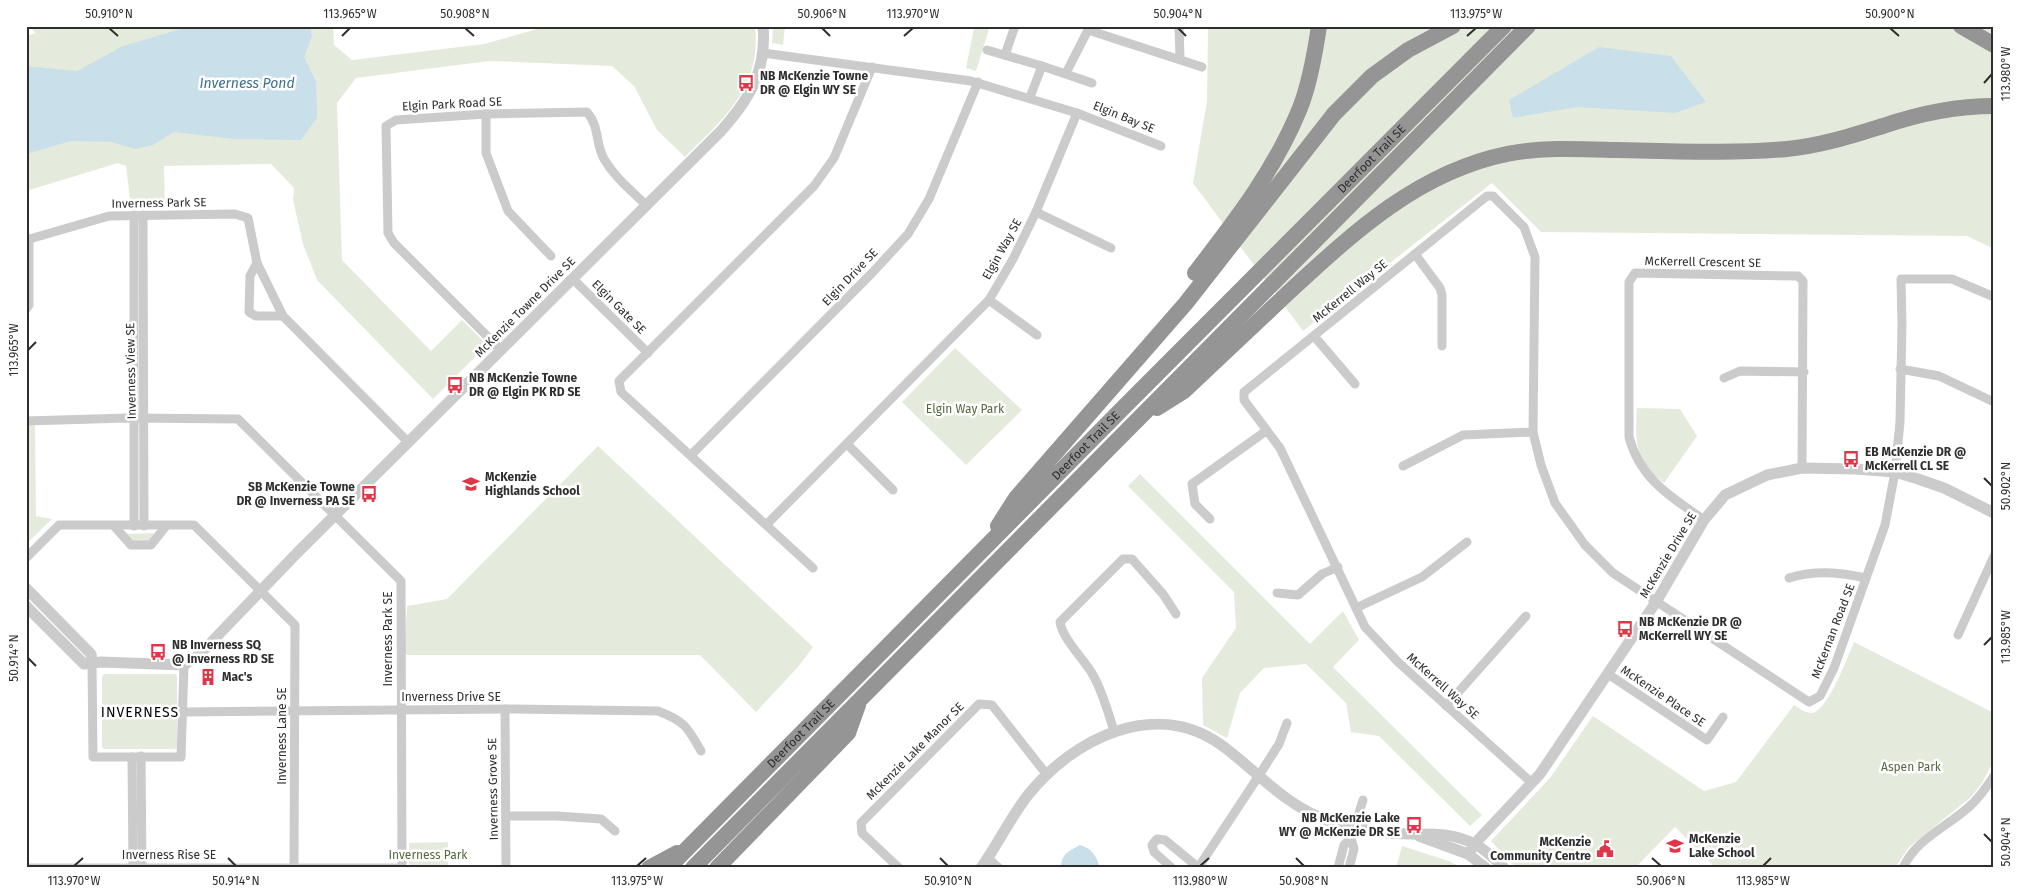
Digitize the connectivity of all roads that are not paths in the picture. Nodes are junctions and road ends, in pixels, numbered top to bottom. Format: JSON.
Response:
{"nodes":[{"id":1,"x":763,"y":26,"type":"edge"},
{"id":2,"x":1015,"y":26,"type":"edge"},
{"id":3,"x":1179,"y":26,"type":"edge"},
{"id":4,"x":1319,"y":26,"type":"edge"},
{"id":5,"x":1453,"y":26,"type":"edge"},
{"id":6,"x":1504,"y":26,"type":"edge"},
{"id":7,"x":1528,"y":26,"type":"edge"},
{"id":8,"x":1961,"y":26,"type":"edge"},
{"id":9,"x":1089,"y":28,"type":"edge"},
{"id":10,"x":1994,"y":45,"type":"edge"},
{"id":11,"x":987,"y":50,"type":"dead end"},
{"id":12,"x":763,"y":53,"type":"junction"},
{"id":13,"x":1005,"y":55,"type":"junction"},
{"id":14,"x":1180,"y":59,"type":"junction"},
{"id":15,"x":1042,"y":66,"type":"junction"},
{"id":16,"x":872,"y":67,"type":"junction"},
{"id":17,"x":1202,"y":67,"type":"dead end"},
{"id":18,"x":1066,"y":73,"type":"junction"},
{"id":19,"x":978,"y":82,"type":"junction"},
{"id":20,"x":1092,"y":83,"type":"dead end"},
{"id":21,"x":1030,"y":97,"type":"junction"},
{"id":22,"x":1994,"y":106,"type":"edge"},
{"id":23,"x":1078,"y":113,"type":"junction"},
{"id":24,"x":486,"y":114,"type":"junction"},
{"id":25,"x":1994,"y":116,"type":"edge"},
{"id":26,"x":1868,"y":131,"type":"junction"},
{"id":27,"x":1161,"y":146,"type":"dead end"},
{"id":28,"x":647,"y":206,"type":"junction"},
{"id":29,"x":1036,"y":212,"type":"junction"},
{"id":30,"x":138,"y":215,"type":"junction"},
{"id":31,"x":28,"y":239,"type":"edge"},
{"id":32,"x":1111,"y":248,"type":"dead end"},
{"id":33,"x":1415,"y":254,"type":"junction"},
{"id":34,"x":551,"y":256,"type":"dead end"},
{"id":35,"x":257,"y":263,"type":"junction"},
{"id":36,"x":573,"y":279,"type":"junction"},
{"id":37,"x":1994,"y":297,"type":"edge"},
{"id":38,"x":989,"y":300,"type":"junction"},
{"id":39,"x":26,"y":308,"type":"edge"},
{"id":40,"x":283,"y":316,"type":"junction"},
{"id":41,"x":1038,"y":335,"type":"dead end"},
{"id":42,"x":1314,"y":336,"type":"junction"},
{"id":43,"x":1442,"y":346,"type":"dead end"},
{"id":44,"x":501,"y":350,"type":"junction"},
{"id":45,"x":648,"y":353,"type":"junction"},
{"id":46,"x":1130,"y":369,"type":"junction"},
{"id":47,"x":1900,"y":369,"type":"junction"},
{"id":48,"x":1804,"y":372,"type":"junction"},
{"id":49,"x":1724,"y":378,"type":"dead end"},
{"id":50,"x":1355,"y":384,"type":"dead end"},
{"id":51,"x":1994,"y":402,"type":"edge"},
{"id":52,"x":134,"y":418,"type":"junction"},
{"id":53,"x":1140,"y":418,"type":"junction"},
{"id":54,"x":144,"y":419,"type":"junction"},
{"id":55,"x":26,"y":421,"type":"edge"},
{"id":56,"x":1266,"y":431,"type":"junction"},
{"id":57,"x":1533,"y":432,"type":"junction"},
{"id":58,"x":408,"y":442,"type":"junction"},
{"id":59,"x":847,"y":444,"type":"junction"},
{"id":60,"x":691,"y":455,"type":"junction"},
{"id":61,"x":1403,"y":466,"type":"dead end"},
{"id":62,"x":1802,"y":468,"type":"junction"},
{"id":63,"x":1895,"y":472,"type":"junction"},
{"id":64,"x":893,"y":490,"type":"dead end"},
{"id":65,"x":1994,"y":513,"type":"edge"},
{"id":66,"x":335,"y":515,"type":"junction"},
{"id":67,"x":1210,"y":519,"type":"dead end"},
{"id":68,"x":1704,"y":520,"type":"junction"},
{"id":69,"x":767,"y":524,"type":"junction"},
{"id":70,"x":114,"y":526,"type":"junction"},
{"id":71,"x":134,"y":526,"type":"junction"},
{"id":72,"x":144,"y":526,"type":"junction"},
{"id":73,"x":166,"y":526,"type":"junction"},
{"id":74,"x":1467,"y":542,"type":"dead end"},
{"id":75,"x":981,"y":553,"type":"junction"},
{"id":76,"x":1994,"y":556,"type":"edge"},
{"id":77,"x":26,"y":558,"type":"edge"},
{"id":78,"x":1338,"y":567,"type":"junction"},
{"id":79,"x":813,"y":568,"type":"dead end"},
{"id":80,"x":1789,"y":578,"type":"dead end"},
{"id":81,"x":1866,"y":578,"type":"junction"},
{"id":82,"x":26,"y":588,"type":"edge"},
{"id":83,"x":261,"y":590,"type":"junction"},
{"id":84,"x":1277,"y":593,"type":"dead end"},
{"id":85,"x":1656,"y":602,"type":"junction"},
{"id":86,"x":26,"y":606,"type":"edge"},
{"id":87,"x":1356,"y":608,"type":"junction"},
{"id":88,"x":1176,"y":614,"type":"dead end"},
{"id":89,"x":1526,"y":616,"type":"dead end"},
{"id":90,"x":1958,"y":636,"type":"dead end"},
{"id":91,"x":92,"y":662,"type":"junction"},
{"id":92,"x":184,"y":666,"type":"junction"},
{"id":93,"x":1608,"y":674,"type":"junction"},
{"id":94,"x":861,"y":698,"type":"junction"},
{"id":95,"x":1446,"y":706,"type":"junction"},
{"id":96,"x":400,"y":710,"type":"junction"},
{"id":97,"x":505,"y":710,"type":"junction"},
{"id":98,"x":294,"y":711,"type":"junction"},
{"id":99,"x":183,"y":712,"type":"junction"},
{"id":100,"x":1723,"y":717,"type":"dead end"},
{"id":101,"x":1287,"y":723,"type":"dead end"},
{"id":102,"x":1114,"y":731,"type":"junction"},
{"id":103,"x":701,"y":751,"type":"dead end"},
{"id":104,"x":137,"y":757,"type":"junction"},
{"id":105,"x":1047,"y":775,"type":"junction"},
{"id":106,"x":1994,"y":776,"type":"edge"},
{"id":107,"x":1258,"y":777,"type":"junction"},
{"id":108,"x":1532,"y":784,"type":"junction"},
{"id":109,"x":1364,"y":800,"type":"dead end"},
{"id":110,"x":506,"y":816,"type":"junction"},
{"id":111,"x":615,"y":832,"type":"dead end"},
{"id":112,"x":1353,"y":832,"type":"junction"},
{"id":113,"x":1413,"y":834,"type":"junction"},
{"id":114,"x":1474,"y":844,"type":"junction"},
{"id":115,"x":690,"y":846,"type":"junction"},
{"id":116,"x":1468,"y":854,"type":"junction"},
{"id":117,"x":984,"y":863,"type":"edge"},
{"id":118,"x":26,"y":868,"type":"edge"},
{"id":119,"x":133,"y":868,"type":"edge"},
{"id":120,"x":142,"y":868,"type":"edge"},
{"id":121,"x":294,"y":868,"type":"edge"},
{"id":122,"x":402,"y":868,"type":"edge"},
{"id":123,"x":506,"y":868,"type":"edge"},
{"id":124,"x":648,"y":868,"type":"edge"},
{"id":125,"x":668,"y":868,"type":"edge"},
{"id":126,"x":693,"y":868,"type":"edge"},
{"id":127,"x":717,"y":868,"type":"edge"},
{"id":128,"x":899,"y":868,"type":"edge"},
{"id":129,"x":999,"y":868,"type":"edge"},
{"id":130,"x":1172,"y":868,"type":"edge"},
{"id":131,"x":1198,"y":868,"type":"edge"},
{"id":132,"x":1338,"y":868,"type":"edge"},
{"id":133,"x":1349,"y":868,"type":"edge"},
{"id":134,"x":1486,"y":868,"type":"edge"},
{"id":135,"x":1504,"y":868,"type":"edge"},
{"id":136,"x":1903,"y":868,"type":"edge"}],
"edges":[{"from":1,"to":12,"type":"street","name":"McKenzie Towne Drive SE"},
{"from":2,"to":13,"type":"street"},
{"from":3,"to":14,"type":"street"},
{"from":4,"to":46,"type":"highway"},
{"from":5,"to":46,"type":"highway"},
{"from":6,"to":75,"type":"highway","name":"Deerfoot Trail SE"},
{"from":7,"to":53,"type":"highway","name":"Deerfoot Trail SE"},
{"from":8,"to":10,"type":"highway"},
{"from":9,"to":14,"type":"street"},
{"from":9,"to":18,"type":"street"},
{"from":11,"to":13,"type":"street"},
{"from":12,"to":16,"type":"street"},
{"from":12,"to":28,"type":"street","name":"McKenzie Towne Drive SE"},
{"from":13,"to":15,"type":"street"},
{"from":14,"to":17,"type":"street"},
{"from":15,"to":18,"type":"street"},
{"from":15,"to":21,"type":"street"},
{"from":16,"to":19,"type":"street"},
{"from":16,"to":45,"type":"street"},
{"from":18,"to":20,"type":"street"},
{"from":19,"to":21,"type":"street"},
{"from":19,"to":60,"type":"street","name":"Elgin Drive SE"},
{"from":21,"to":23,"type":"street"},
{"from":22,"to":26,"type":"highway"},
{"from":23,"to":27,"type":"street","name":"Elgin Bay SE"},
{"from":23,"to":29,"type":"street","name":"Elgin Way SE"},
{"from":24,"to":28,"type":"street","name":"Elgin Park Road SE"},
{"from":24,"to":34,"type":"street"},
{"from":24,"to":44,"type":"street","name":"Elgin Park Road SE"},
{"from":25,"to":26,"type":"highway"},
{"from":26,"to":53,"type":"highway"},
{"from":28,"to":36,"type":"street","name":"McKenzie Towne Drive SE"},
{"from":29,"to":32,"type":"street"},
{"from":29,"to":38,"type":"street","name":"Elgin Way SE"},
{"from":30,"to":31,"type":"street","name":"Inverness Park SE"},
{"from":30,"to":35,"type":"street","name":"Inverness Park SE"},
{"from":30,"to":52,"type":"street","name":"Inverness View SE"},
{"from":30,"to":54,"type":"street","name":"Inverness View SE"},
{"from":31,"to":39,"type":"street"},
{"from":33,"to":42,"type":"street","name":"McKerrell Way SE"},
{"from":33,"to":43,"type":"street"},
{"from":33,"to":57,"type":"street","name":"McKerrell Way SE"},
{"from":35,"to":40,"type":"street","name":"Inverness Park SE"},
{"from":35,"to":40,"type":"street","name":"Inverness Park SE"},
{"from":36,"to":44,"type":"street","name":"McKenzie Towne Drive SE"},
{"from":36,"to":45,"type":"street","name":"Elgin Gate SE"},
{"from":37,"to":47,"type":"street","name":"McKernan Road SE"},
{"from":38,"to":41,"type":"street"},
{"from":38,"to":59,"type":"street","name":"Elgin Way SE"},
{"from":40,"to":58,"type":"street","name":"Inverness Park SE"},
{"from":42,"to":50,"type":"street"},
{"from":42,"to":56,"type":"street","name":"McKerrell Way SE"},
{"from":44,"to":58,"type":"street","name":"McKenzie Towne Drive SE"},
{"from":45,"to":60,"type":"street"},
{"from":46,"to":75,"type":"highway"},
{"from":47,"to":51,"type":"street"},
{"from":47,"to":63,"type":"street","name":"McKernan Road SE"},
{"from":48,"to":49,"type":"street"},
{"from":48,"to":62,"type":"street","name":"McKerrell Crescent SE"},
{"from":48,"to":68,"type":"street","name":"McKerrell Crescent SE"},
{"from":52,"to":54,"type":"street","name":"Inverness Park SE"},
{"from":52,"to":55,"type":"street","name":"Inverness Park SE"},
{"from":52,"to":71,"type":"street","name":"Inverness View SE"},
{"from":53,"to":94,"type":"highway","name":"Deerfoot Trail SE"},
{"from":54,"to":66,"type":"street","name":"Inverness Park SE"},
{"from":54,"to":72,"type":"street","name":"Inverness View SE"},
{"from":56,"to":67,"type":"street"},
{"from":56,"to":78,"type":"street","name":"McKerrell Way SE"},
{"from":57,"to":61,"type":"street"},
{"from":57,"to":85,"type":"street","name":"McKerrell Way SE"},
{"from":58,"to":66,"type":"street","name":"McKenzie Towne Drive SE"},
{"from":59,"to":64,"type":"street"},
{"from":59,"to":69,"type":"street","name":"Elgin Way SE"},
{"from":60,"to":69,"type":"street"},
{"from":62,"to":63,"type":"street","name":"McKenzie Drive SE"},
{"from":62,"to":68,"type":"street","name":"McKenzie Drive SE"},
{"from":63,"to":65,"type":"street","name":"McKenzie Drive SE"},
{"from":63,"to":81,"type":"street","name":"McKernan Road SE"},
{"from":66,"to":83,"type":"street","name":"McKenzie Towne Drive SE"},
{"from":66,"to":96,"type":"street","name":"Inverness Park SE"},
{"from":68,"to":85,"type":"street","name":"McKenzie Drive SE"},
{"from":69,"to":79,"type":"street"},
{"from":70,"to":71,"type":"street","name":"Inverness Lane SE"},
{"from":70,"to":73,"type":"street"},
{"from":70,"to":77,"type":"street","name":"Inverness Lane SE"},
{"from":71,"to":72,"type":"street","name":"Inverness Lane SE"},
{"from":72,"to":73,"type":"street","name":"Inverness Lane SE"},
{"from":73,"to":83,"type":"street","name":"Inverness Lane SE"},
{"from":74,"to":87,"type":"street"},
{"from":75,"to":115,"type":"highway","name":"Deerfoot Trail SE"},
{"from":76,"to":90,"type":"street"},
{"from":78,"to":84,"type":"street"},
{"from":78,"to":87,"type":"street","name":"McKerrell Way SE"},
{"from":80,"to":81,"type":"street"},
{"from":81,"to":85,"type":"street","name":"McKernan Road SE"},
{"from":82,"to":91,"type":"street"},
{"from":83,"to":92,"type":"street","name":"McKenzie Towne Drive SE"},
{"from":83,"to":98,"type":"street","name":"Inverness Lane SE"},
{"from":85,"to":93,"type":"street","name":"McKenzie Drive SE"},
{"from":86,"to":91,"type":"street"},
{"from":87,"to":95,"type":"street","name":"McKerrell Way SE"},
{"from":88,"to":102,"type":"street"},
{"from":89,"to":95,"type":"street"},
{"from":91,"to":92,"type":"street"},
{"from":91,"to":104,"type":"street"},
{"from":92,"to":99,"type":"street"},
{"from":93,"to":100,"type":"street","name":"McKenzie Place SE"},
{"from":93,"to":108,"type":"street","name":"McKenzie Drive SE"},
{"from":94,"to":126,"type":"highway","name":"Deerfoot Trail SE"},
{"from":94,"to":127,"type":"highway"},
{"from":95,"to":108,"type":"street","name":"McKerrell Way SE"},
{"from":96,"to":97,"type":"street","name":"Inverness Drive SE"},
{"from":96,"to":98,"type":"street","name":"Inverness Drive SE"},
{"from":96,"to":122,"type":"street","name":"Inverness Park SE"},
{"from":97,"to":103,"type":"street","name":"Inverness Drive SE"},
{"from":97,"to":110,"type":"street","name":"Inverness Grove SE"},
{"from":98,"to":99,"type":"street","name":"Inverness Drive SE"},
{"from":98,"to":121,"type":"street","name":"Inverness Lane SE"},
{"from":99,"to":104,"type":"street"},
{"from":101,"to":107,"type":"street"},
{"from":102,"to":105,"type":"street"},
{"from":102,"to":107,"type":"street"},
{"from":104,"to":119,"type":"street"},
{"from":104,"to":120,"type":"street"},
{"from":105,"to":117,"type":"street"},
{"from":105,"to":128,"type":"street","name":"Mckenzie Lake Manor SE"},
{"from":106,"to":136,"type":"street"},
{"from":107,"to":112,"type":"street"},
{"from":107,"to":131,"type":"street"},
{"from":108,"to":114,"type":"street","name":"McKenzie Drive SE"},
{"from":109,"to":112,"type":"street"},
{"from":110,"to":111,"type":"street"},
{"from":110,"to":123,"type":"street","name":"Inverness Grove SE"},
{"from":112,"to":113,"type":"street"},
{"from":112,"to":132,"type":"street"},
{"from":112,"to":133,"type":"street"},
{"from":113,"to":114,"type":"street"},
{"from":113,"to":116,"type":"street"},
{"from":114,"to":116,"type":"street","name":"McKenzie Drive SE"},
{"from":114,"to":135,"type":"street"},
{"from":115,"to":124,"type":"highway"},
{"from":115,"to":125,"type":"highway","name":"Deerfoot Trail SE"},
{"from":116,"to":134,"type":"street"},
{"from":117,"to":129,"type":"street"},
{"from":118,"to":119,"type":"street","name":"Inverness Rise SE"},
{"from":119,"to":120,"type":"street","name":"Inverness Rise SE"},
{"from":120,"to":121,"type":"street","name":"Inverness Rise SE"},
{"from":121,"to":122,"type":"street","name":"Inverness Rise SE"},
{"from":130,"to":131,"type":"street"}]}
